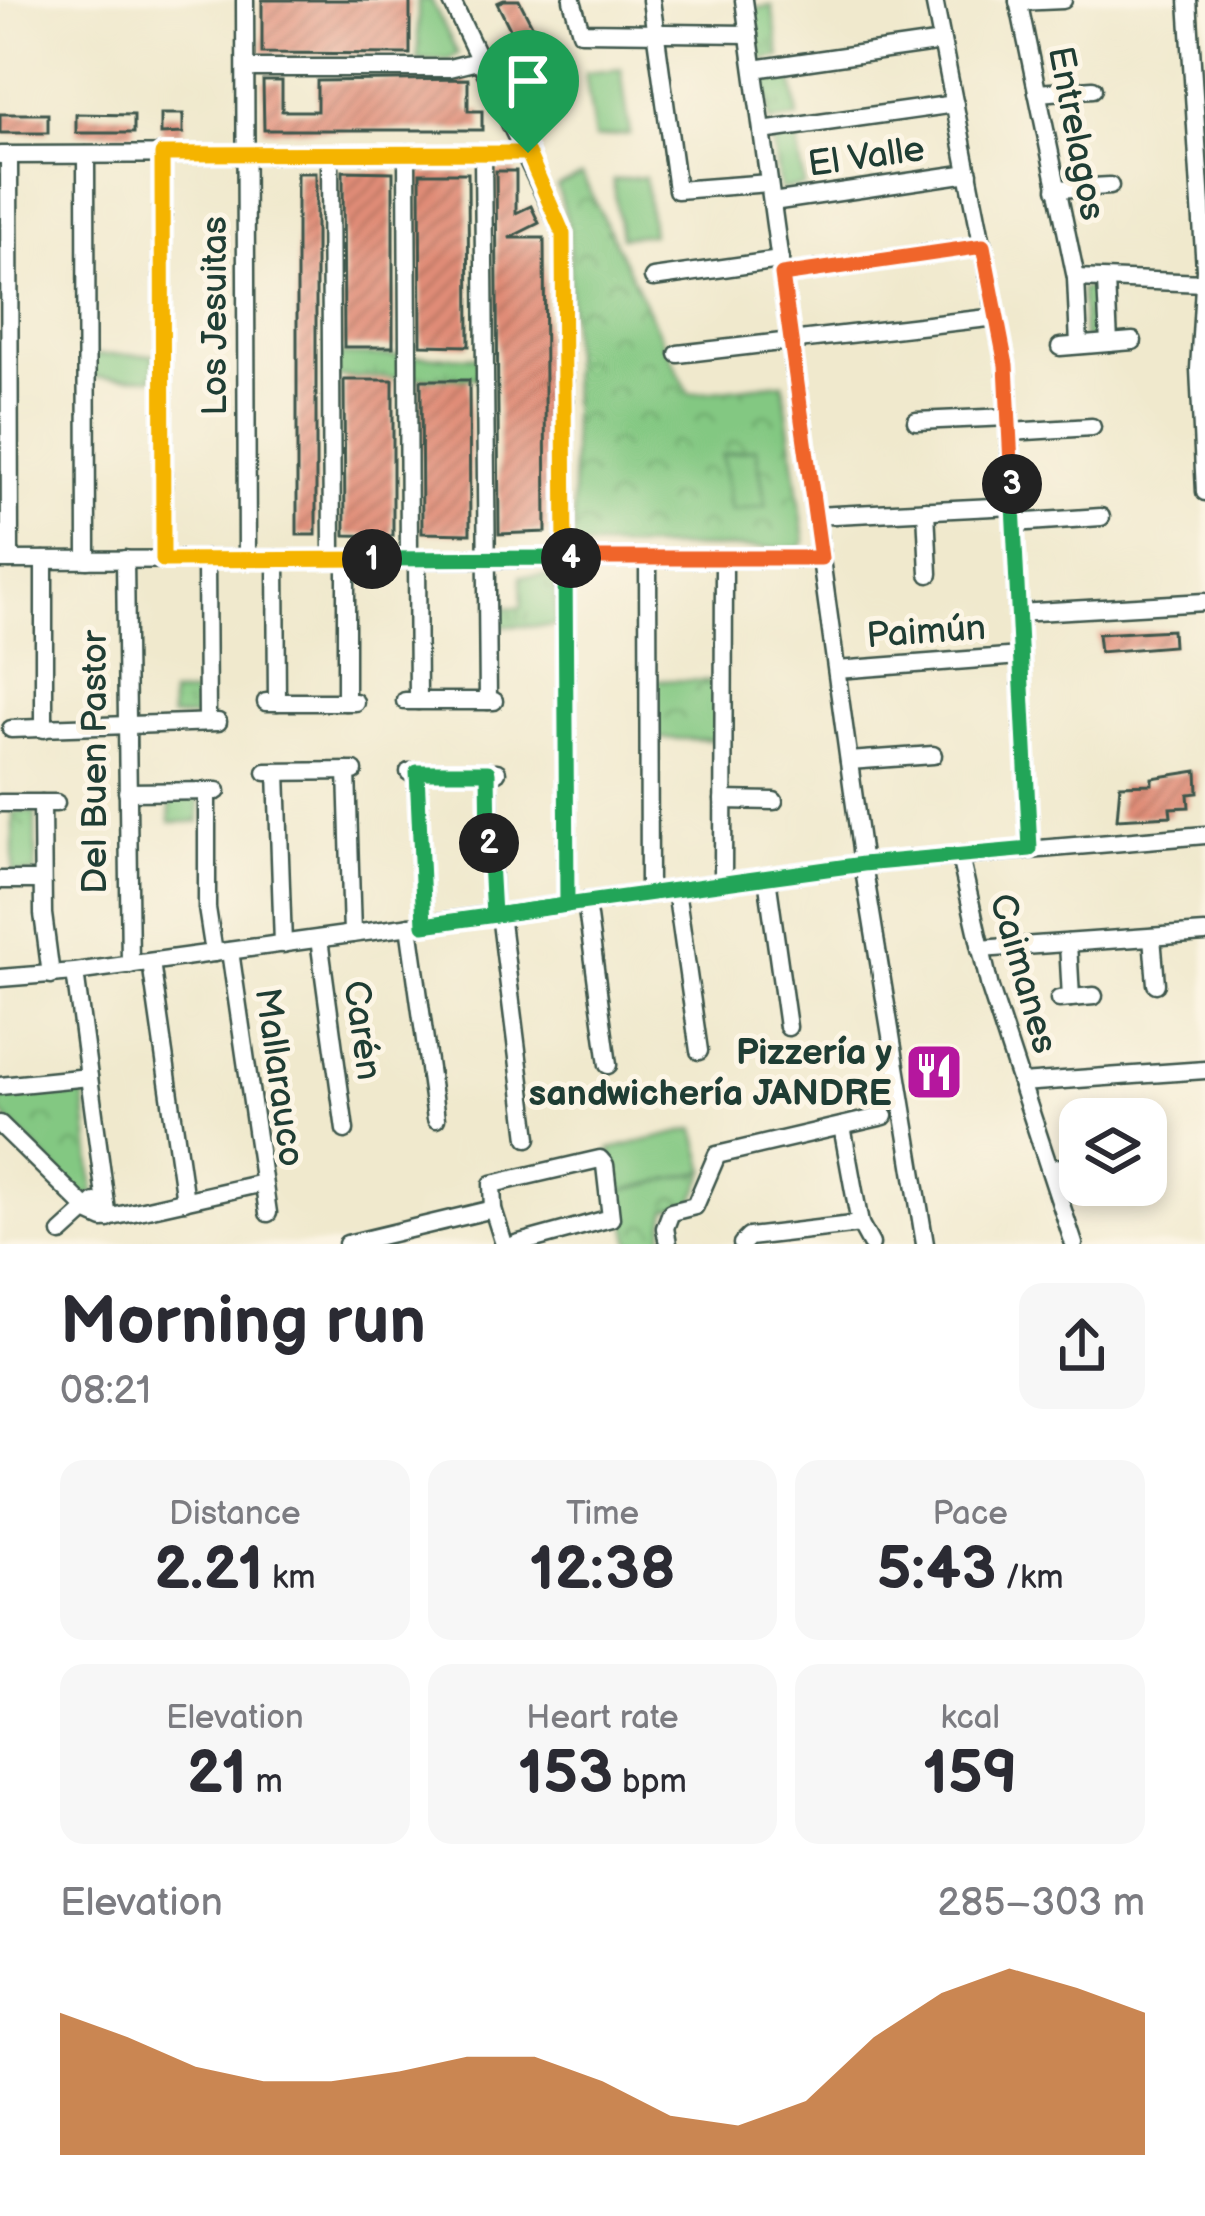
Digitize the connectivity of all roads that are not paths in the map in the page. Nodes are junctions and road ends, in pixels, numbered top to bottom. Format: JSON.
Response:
{"nodes":[{"id":1,"x":245,"y":0,"type":"edge"},
{"id":2,"x":452,"y":0,"type":"edge"},
{"id":3,"x":572,"y":0,"type":"edge"},
{"id":4,"x":651,"y":0,"type":"edge"},
{"id":5,"x":744,"y":0,"type":"edge"},
{"id":6,"x":934,"y":0,"type":"edge"},
{"id":7,"x":1063,"y":0,"type":"edge"},
{"id":8,"x":1187,"y":0,"type":"edge"},
{"id":9,"x":1018,"y":1,"type":"edge"},
{"id":10,"x":655,"y":33,"type":"junction"},
{"id":11,"x":749,"y":34,"type":"junction"},
{"id":12,"x":942,"y":42,"type":"junction"},
{"id":13,"x":482,"y":60,"type":"junction"},
{"id":14,"x":246,"y":68,"type":"junction"},
{"id":15,"x":754,"y":69,"type":"junction"},
{"id":16,"x":1094,"y":89,"type":"dead end"},
{"id":17,"x":1036,"y":93,"type":"junction"},
{"id":18,"x":955,"y":104,"type":"junction"},
{"id":19,"x":762,"y":130,"type":"junction"},
{"id":20,"x":407,"y":153,"type":"junction"},
{"id":21,"x":483,"y":153,"type":"junction"},
{"id":22,"x":528,"y":153,"type":"junction"},
{"id":23,"x":162,"y":154,"type":"junction"},
{"id":24,"x":246,"y":154,"type":"junction"},
{"id":25,"x":330,"y":154,"type":"junction"},
{"id":26,"x":5,"y":155,"type":"edge"},
{"id":27,"x":86,"y":155,"type":"junction"},
{"id":28,"x":969,"y":173,"type":"junction"},
{"id":29,"x":1110,"y":186,"type":"dead end"},
{"id":30,"x":1056,"y":188,"type":"junction"},
{"id":31,"x":771,"y":192,"type":"junction"},
{"id":32,"x":983,"y":246,"type":"junction"},
{"id":33,"x":781,"y":267,"type":"junction"},
{"id":34,"x":653,"y":278,"type":"dead end"},
{"id":35,"x":1076,"y":278,"type":"junction"},
{"id":36,"x":1106,"y":280,"type":"junction"},
{"id":37,"x":1205,"y":283,"type":"edge"},
{"id":38,"x":997,"y":317,"type":"junction"},
{"id":39,"x":1133,"y":341,"type":"dead end"},
{"id":40,"x":791,"y":342,"type":"junction"},
{"id":41,"x":1109,"y":343,"type":"junction"},
{"id":42,"x":678,"y":354,"type":"dead end"},
{"id":43,"x":916,"y":422,"type":"dead end"},
{"id":44,"x":1010,"y":424,"type":"junction"},
{"id":45,"x":1092,"y":428,"type":"dead end"},
{"id":46,"x":1205,"y":492,"type":"edge"},
{"id":47,"x":926,"y":510,"type":"junction"},
{"id":48,"x":1014,"y":514,"type":"junction"},
{"id":49,"x":815,"y":516,"type":"junction"},
{"id":50,"x":1101,"y":517,"type":"dead end"},
{"id":51,"x":565,"y":558,"type":"junction"},
{"id":52,"x":648,"y":558,"type":"junction"},
{"id":53,"x":724,"y":558,"type":"junction"},
{"id":54,"x":821,"y":558,"type":"junction"},
{"id":55,"x":206,"y":559,"type":"junction"},
{"id":56,"x":247,"y":559,"type":"junction"},
{"id":57,"x":276,"y":559,"type":"junction"},
{"id":58,"x":339,"y":559,"type":"junction"},
{"id":59,"x":413,"y":559,"type":"junction"},
{"id":60,"x":485,"y":559,"type":"junction"},
{"id":61,"x":5,"y":560,"type":"edge"},
{"id":62,"x":44,"y":560,"type":"junction"},
{"id":63,"x":87,"y":560,"type":"junction"},
{"id":64,"x":125,"y":560,"type":"junction"},
{"id":65,"x":163,"y":560,"type":"junction"},
{"id":66,"x":929,"y":574,"type":"dead end"},
{"id":67,"x":1205,"y":602,"type":"edge"},
{"id":68,"x":1018,"y":614,"type":"junction"},
{"id":69,"x":1020,"y":656,"type":"junction"},
{"id":70,"x":837,"y":670,"type":"junction"},
{"id":71,"x":126,"y":725,"type":"junction"},
{"id":72,"x":11,"y":729,"type":"dead end"},
{"id":73,"x":44,"y":729,"type":"junction"},
{"id":74,"x":933,"y":755,"type":"dead end"},
{"id":75,"x":849,"y":761,"type":"junction"},
{"id":76,"x":127,"y":792,"type":"junction"},
{"id":77,"x":723,"y":800,"type":"junction"},
{"id":78,"x":773,"y":800,"type":"dead end"},
{"id":79,"x":0,"y":803,"type":"edge"},
{"id":80,"x":1205,"y":835,"type":"edge"},
{"id":81,"x":1030,"y":849,"type":"junction"},
{"id":82,"x":960,"y":857,"type":"junction"},
{"id":83,"x":863,"y":864,"type":"junction"},
{"id":84,"x":767,"y":878,"type":"junction"},
{"id":85,"x":0,"y":880,"type":"edge"},
{"id":86,"x":42,"y":880,"type":"junction"},
{"id":87,"x":724,"y":884,"type":"junction"},
{"id":88,"x":676,"y":890,"type":"junction"},
{"id":89,"x":649,"y":894,"type":"junction"},
{"id":90,"x":577,"y":904,"type":"junction"},
{"id":91,"x":496,"y":915,"type":"junction"},
{"id":92,"x":417,"y":926,"type":"junction"},
{"id":93,"x":1205,"y":933,"type":"edge"},
{"id":94,"x":352,"y":934,"type":"junction"},
{"id":95,"x":1152,"y":937,"type":"junction"},
{"id":96,"x":319,"y":939,"type":"junction"},
{"id":97,"x":1068,"y":943,"type":"junction"},
{"id":98,"x":283,"y":944,"type":"junction"},
{"id":99,"x":980,"y":949,"type":"junction"},
{"id":100,"x":222,"y":952,"type":"junction"},
{"id":101,"x":151,"y":962,"type":"junction"},
{"id":102,"x":130,"y":964,"type":"junction"},
{"id":103,"x":75,"y":972,"type":"junction"},
{"id":104,"x":51,"y":975,"type":"junction"},
{"id":105,"x":0,"y":977,"type":"edge"},
{"id":106,"x":1156,"y":984,"type":"dead end"},
{"id":107,"x":1094,"y":996,"type":"dead end"},
{"id":108,"x":788,"y":1027,"type":"dead end"},
{"id":109,"x":699,"y":1051,"type":"dead end"},
{"id":110,"x":608,"y":1065,"type":"dead end"},
{"id":111,"x":1205,"y":1070,"type":"edge"},
{"id":112,"x":89,"y":1078,"type":"junction"},
{"id":113,"x":1022,"y":1083,"type":"junction"},
{"id":114,"x":0,"y":1086,"type":"edge"},
{"id":115,"x":884,"y":1116,"type":"dead end"},
{"id":116,"x":436,"y":1119,"type":"dead end"},
{"id":117,"x":0,"y":1124,"type":"edge"},
{"id":118,"x":842,"y":1126,"type":"junction"},
{"id":119,"x":345,"y":1130,"type":"dead end"},
{"id":120,"x":528,"y":1138,"type":"dead end"},
{"id":121,"x":1059,"y":1167,"type":"edge"},
{"id":122,"x":1049,"y":1168,"type":"junction"},
{"id":123,"x":263,"y":1183,"type":"junction"},
{"id":124,"x":105,"y":1194,"type":"junction"},
{"id":125,"x":184,"y":1202,"type":"junction"},
{"id":126,"x":493,"y":1209,"type":"junction"},
{"id":127,"x":87,"y":1210,"type":"junction"},
{"id":128,"x":268,"y":1213,"type":"dead end"},
{"id":129,"x":108,"y":1219,"type":"junction"},
{"id":130,"x":860,"y":1224,"type":"junction"},
{"id":131,"x":62,"y":1233,"type":"dead end"},
{"id":132,"x":347,"y":1244,"type":"edge"},
{"id":133,"x":504,"y":1244,"type":"edge"},
{"id":134,"x":516,"y":1244,"type":"edge"},
{"id":135,"x":668,"y":1244,"type":"edge"},
{"id":136,"x":742,"y":1244,"type":"edge"},
{"id":137,"x":871,"y":1244,"type":"edge"},
{"id":138,"x":925,"y":1244,"type":"edge"},
{"id":139,"x":1074,"y":1244,"type":"edge"}],
"edges":[{"from":1,"to":14,"type":"street","name":"Los Jesuitas"},
{"from":2,"to":13,"type":"street"},
{"from":3,"to":10,"type":"street"},
{"from":4,"to":10,"type":"street"},
{"from":5,"to":11,"type":"street"},
{"from":6,"to":12,"type":"street"},
{"from":7,"to":9,"type":"street"},
{"from":8,"to":37,"type":"street"},
{"from":9,"to":17,"type":"street","name":"Entrelagos"},
{"from":10,"to":11,"type":"street"},
{"from":10,"to":31,"type":"street","name":"El Valle"},
{"from":11,"to":15,"type":"street"},
{"from":12,"to":15,"type":"street"},
{"from":12,"to":18,"type":"street"},
{"from":13,"to":14,"type":"street"},
{"from":13,"to":22,"type":"street"},
{"from":14,"to":24,"type":"street","name":"Los Jesuitas"},
{"from":15,"to":19,"type":"street"},
{"from":16,"to":17,"type":"street"},
{"from":17,"to":30,"type":"street","name":"Entrelagos"},
{"from":18,"to":19,"type":"street"},
{"from":18,"to":28,"type":"street"},
{"from":19,"to":31,"type":"street"},
{"from":20,"to":21,"type":"street"},
{"from":20,"to":25,"type":"street"},
{"from":20,"to":59,"type":"street"},
{"from":21,"to":22,"type":"street"},
{"from":21,"to":60,"type":"street"},
{"from":22,"to":51,"type":"street"},
{"from":23,"to":24,"type":"street"},
{"from":23,"to":27,"type":"street"},
{"from":23,"to":65,"type":"street"},
{"from":24,"to":25,"type":"street"},
{"from":24,"to":56,"type":"street","name":"Los Jesuitas"},
{"from":25,"to":58,"type":"street"},
{"from":26,"to":27,"type":"street"},
{"from":26,"to":61,"type":"street"},
{"from":27,"to":63,"type":"street"},
{"from":28,"to":31,"type":"street","name":"El Valle"},
{"from":28,"to":32,"type":"street"},
{"from":29,"to":30,"type":"street"},
{"from":30,"to":35,"type":"street","name":"Entrelagos"},
{"from":31,"to":33,"type":"street"},
{"from":32,"to":33,"type":"street"},
{"from":32,"to":38,"type":"street"},
{"from":33,"to":34,"type":"street"},
{"from":33,"to":40,"type":"street"},
{"from":35,"to":36,"type":"street"},
{"from":35,"to":41,"type":"street","name":"Entrelagos"},
{"from":36,"to":37,"type":"street"},
{"from":36,"to":41,"type":"street"},
{"from":37,"to":46,"type":"street"},
{"from":38,"to":40,"type":"street"},
{"from":38,"to":44,"type":"street"},
{"from":39,"to":41,"type":"street"},
{"from":40,"to":42,"type":"street"},
{"from":40,"to":49,"type":"street"},
{"from":43,"to":44,"type":"street"},
{"from":44,"to":45,"type":"street"},
{"from":44,"to":48,"type":"street"},
{"from":47,"to":48,"type":"street"},
{"from":47,"to":49,"type":"street"},
{"from":47,"to":66,"type":"street"},
{"from":48,"to":50,"type":"street"},
{"from":48,"to":68,"type":"street"},
{"from":49,"to":54,"type":"street"},
{"from":51,"to":52,"type":"street"},
{"from":51,"to":60,"type":"street"},
{"from":51,"to":90,"type":"street"},
{"from":52,"to":53,"type":"street"},
{"from":52,"to":89,"type":"street"},
{"from":53,"to":54,"type":"street"},
{"from":53,"to":77,"type":"street"},
{"from":54,"to":70,"type":"street"},
{"from":55,"to":56,"type":"street"},
{"from":55,"to":65,"type":"street"},
{"from":55,"to":71,"type":"street"},
{"from":56,"to":57,"type":"street"},
{"from":57,"to":58,"type":"street"},
{"from":57,"to":58,"type":"street"},
{"from":58,"to":59,"type":"street"},
{"from":59,"to":60,"type":"street"},
{"from":59,"to":60,"type":"street"},
{"from":61,"to":62,"type":"street"},
{"from":62,"to":63,"type":"street"},
{"from":62,"to":73,"type":"street"},
{"from":63,"to":64,"type":"street"},
{"from":64,"to":65,"type":"street"},
{"from":64,"to":71,"type":"street","name":"Del Buen Pastor"},
{"from":67,"to":68,"type":"street"},
{"from":68,"to":69,"type":"street"},
{"from":69,"to":70,"type":"street","name":"Paimún"},
{"from":69,"to":81,"type":"street"},
{"from":70,"to":75,"type":"street"},
{"from":71,"to":73,"type":"street"},
{"from":71,"to":76,"type":"street","name":"Del Buen Pastor"},
{"from":72,"to":73,"type":"street"},
{"from":74,"to":75,"type":"street"},
{"from":75,"to":83,"type":"street"},
{"from":76,"to":100,"type":"street","name":"Mallarauco"},
{"from":76,"to":102,"type":"street","name":"Del Buen Pastor"},
{"from":77,"to":78,"type":"street"},
{"from":77,"to":87,"type":"street"},
{"from":79,"to":86,"type":"street"},
{"from":80,"to":81,"type":"street"},
{"from":81,"to":82,"type":"street"},
{"from":82,"to":83,"type":"street"},
{"from":82,"to":99,"type":"street","name":"Caimanes"},
{"from":83,"to":84,"type":"street"},
{"from":83,"to":138,"type":"street"},
{"from":84,"to":87,"type":"street"},
{"from":84,"to":108,"type":"street"},
{"from":85,"to":86,"type":"street"},
{"from":86,"to":104,"type":"street"},
{"from":87,"to":88,"type":"street"},
{"from":88,"to":89,"type":"street"},
{"from":88,"to":109,"type":"street"},
{"from":89,"to":90,"type":"street"},
{"from":90,"to":91,"type":"street"},
{"from":90,"to":110,"type":"street"},
{"from":91,"to":92,"type":"street"},
{"from":91,"to":92,"type":"street"},
{"from":91,"to":120,"type":"street"},
{"from":92,"to":94,"type":"street"},
{"from":92,"to":116,"type":"street"},
{"from":93,"to":95,"type":"street"},
{"from":94,"to":96,"type":"street"},
{"from":94,"to":98,"type":"street"},
{"from":95,"to":97,"type":"street"},
{"from":95,"to":106,"type":"street"},
{"from":96,"to":98,"type":"street"},
{"from":96,"to":119,"type":"street","name":"Carén"},
{"from":97,"to":99,"type":"street"},
{"from":97,"to":107,"type":"street"},
{"from":98,"to":100,"type":"street"},
{"from":99,"to":113,"type":"street","name":"Caimanes"},
{"from":100,"to":101,"type":"street"},
{"from":100,"to":123,"type":"street","name":"Mallarauco"},
{"from":101,"to":102,"type":"street"},
{"from":101,"to":125,"type":"street"},
{"from":102,"to":103,"type":"street"},
{"from":103,"to":104,"type":"street"},
{"from":103,"to":112,"type":"street"},
{"from":104,"to":105,"type":"street"},
{"from":111,"to":113,"type":"street"},
{"from":112,"to":114,"type":"street"},
{"from":112,"to":124,"type":"street"},
{"from":113,"to":122,"type":"street","name":"Caimanes"},
{"from":115,"to":118,"type":"street"},
{"from":117,"to":127,"type":"street"},
{"from":118,"to":130,"type":"street"},
{"from":118,"to":135,"type":"street"},
{"from":121,"to":122,"type":"street"},
{"from":122,"to":139,"type":"street","name":"Caimanes"},
{"from":123,"to":125,"type":"street"},
{"from":123,"to":128,"type":"street","name":"Mallarauco"},
{"from":124,"to":127,"type":"street"},
{"from":124,"to":129,"type":"street"},
{"from":125,"to":129,"type":"street"},
{"from":126,"to":132,"type":"street"},
{"from":126,"to":133,"type":"street"},
{"from":126,"to":134,"type":"street"},
{"from":127,"to":129,"type":"street"},
{"from":127,"to":131,"type":"street"},
{"from":130,"to":136,"type":"street"},
{"from":130,"to":137,"type":"street"}]}
